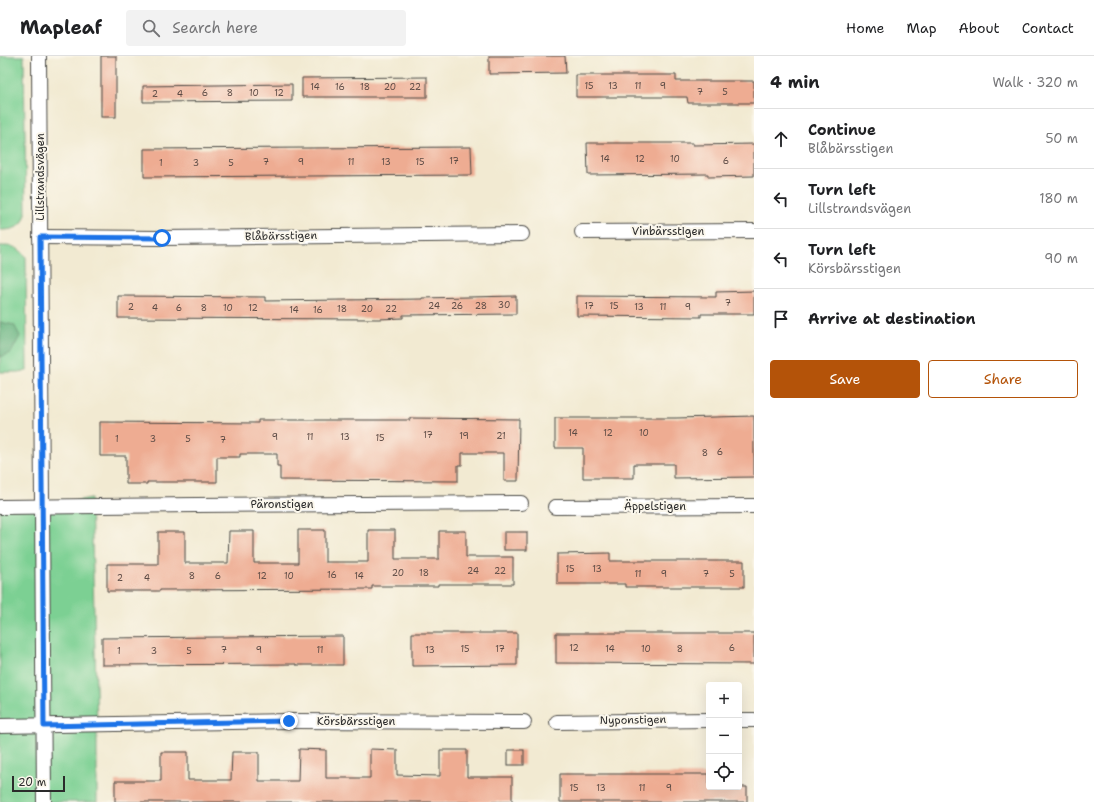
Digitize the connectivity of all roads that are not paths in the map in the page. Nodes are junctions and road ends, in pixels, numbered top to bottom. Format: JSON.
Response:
{"nodes":[{"id":1,"x":39,"y":56,"type":"edge"},
{"id":2,"x":754,"y":231,"type":"edge"},
{"id":3,"x":582,"y":232,"type":"dead end"},
{"id":4,"x":522,"y":234,"type":"dead end"},
{"id":5,"x":40,"y":237,"type":"junction"},
{"id":6,"x":521,"y":503,"type":"dead end"},
{"id":7,"x":555,"y":506,"type":"dead end"},
{"id":8,"x":754,"y":506,"type":"edge"},
{"id":9,"x":0,"y":507,"type":"edge"},
{"id":10,"x":43,"y":507,"type":"junction"},
{"id":11,"x":706,"y":720,"type":"edge"},
{"id":12,"x":742,"y":720,"type":"edge"},
{"id":13,"x":754,"y":720,"type":"edge"},
{"id":14,"x":524,"y":722,"type":"dead end"},
{"id":15,"x":557,"y":722,"type":"dead end"},
{"id":16,"x":0,"y":726,"type":"edge"},
{"id":17,"x":44,"y":726,"type":"junction"},
{"id":18,"x":44,"y":802,"type":"edge"}],
"edges":[{"from":1,"to":5,"type":"street","name":"Lillstrandsvägen"},
{"from":2,"to":3,"type":"street","name":"Vinbärsstigen"},
{"from":4,"to":5,"type":"street","name":"Blåbärsstigen"},
{"from":5,"to":10,"type":"street","name":"Lillstrandsvägen"},
{"from":6,"to":10,"type":"street","name":"Päronstigen"},
{"from":7,"to":8,"type":"street","name":"Äppelstigen"},
{"from":9,"to":10,"type":"street","name":"Päronstigen"},
{"from":10,"to":17,"type":"street","name":"Lillstrandsvägen"},
{"from":11,"to":15,"type":"street","name":"Nyponstigen"},
{"from":12,"to":13,"type":"street"},
{"from":14,"to":17,"type":"street","name":"Körsbärsstigen"},
{"from":16,"to":17,"type":"street","name":"Körsbärsstigen"},
{"from":17,"to":18,"type":"street","name":"Lillstrandsvägen"}]}
